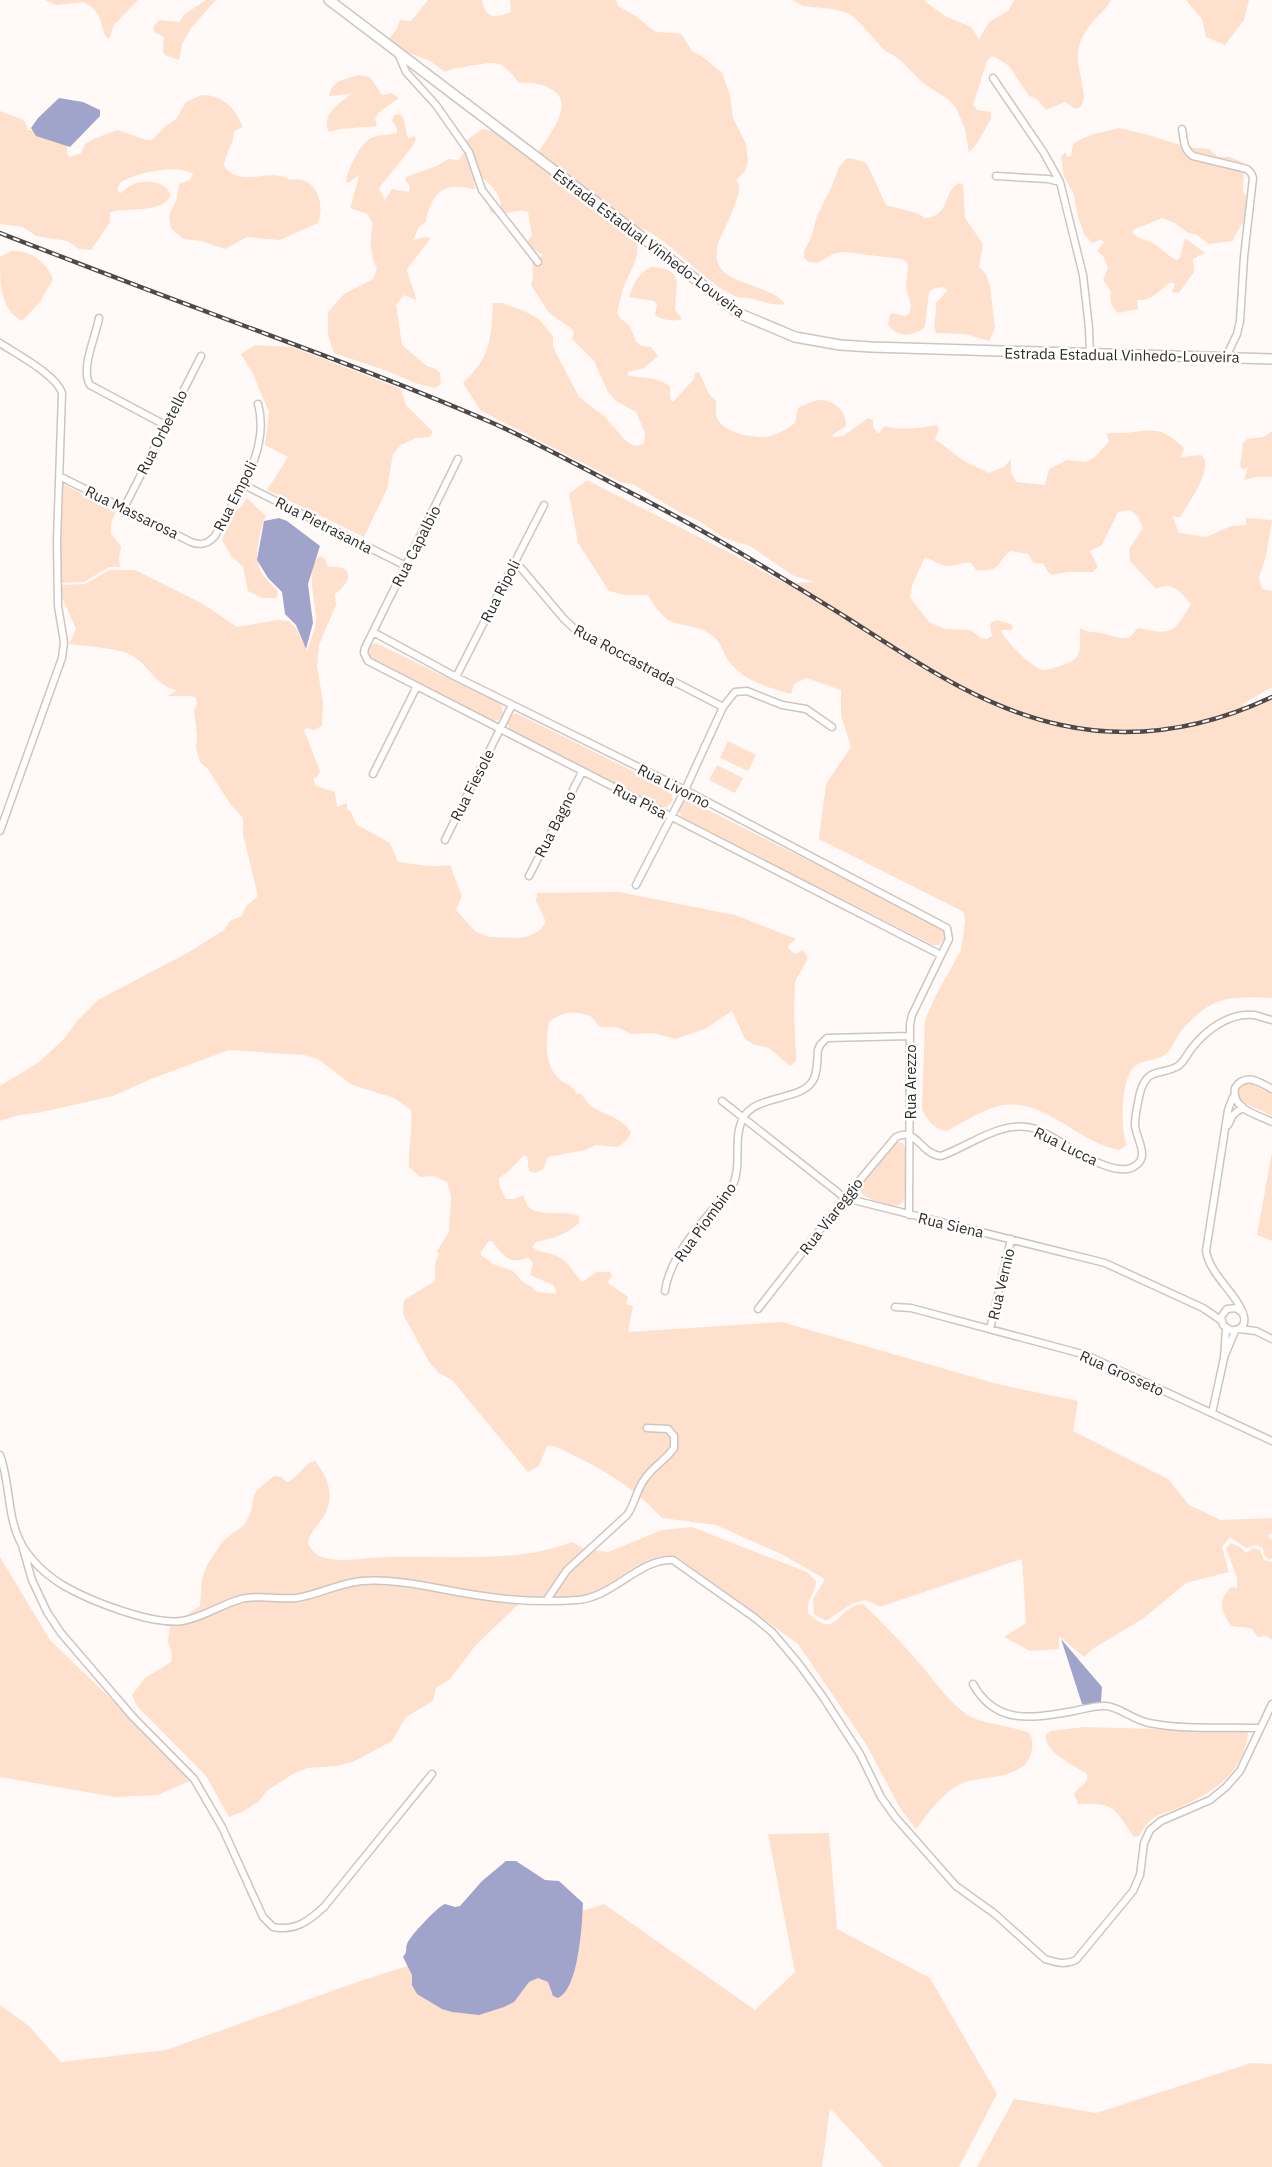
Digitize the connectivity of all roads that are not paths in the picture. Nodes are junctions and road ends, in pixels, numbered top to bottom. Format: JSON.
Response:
{"nodes":[{"id":1,"x":329,"y":0,"type":"edge"},
{"id":2,"x":398,"y":52,"type":"junction"},
{"id":3,"x":993,"y":78,"type":"dead end"},
{"id":4,"x":1182,"y":129,"type":"dead end"},
{"id":5,"x":996,"y":177,"type":"dead end"},
{"id":6,"x":1060,"y":182,"type":"junction"},
{"id":7,"x":538,"y":262,"type":"dead end"},
{"id":8,"x":99,"y":318,"type":"dead end"},
{"id":9,"x":0,"y":343,"type":"edge"},
{"id":10,"x":1090,"y":354,"type":"junction"},
{"id":11,"x":201,"y":356,"type":"dead end"},
{"id":12,"x":1226,"y":357,"type":"junction"},
{"id":13,"x":1272,"y":358,"type":"edge"},
{"id":14,"x":258,"y":404,"type":"dead end"},
{"id":15,"x":165,"y":425,"type":"junction"},
{"id":16,"x":458,"y":459,"type":"dead end"},
{"id":17,"x":63,"y":478,"type":"dead end"},
{"id":18,"x":242,"y":484,"type":"junction"},
{"id":19,"x":544,"y":505,"type":"dead end"},
{"id":20,"x":124,"y":508,"type":"junction"},
{"id":21,"x":202,"y":544,"type":"joint"},
{"id":22,"x":514,"y":563,"type":"junction"},
{"id":23,"x":406,"y":566,"type":"junction"},
{"id":24,"x":373,"y":632,"type":"junction"},
{"id":25,"x":456,"y":677,"type":"junction"},
{"id":26,"x":416,"y":688,"type":"junction"},
{"id":27,"x":512,"y":705,"type":"junction"},
{"id":28,"x":723,"y":707,"type":"junction"},
{"id":29,"x":832,"y":727,"type":"dead end"},
{"id":30,"x":500,"y":730,"type":"junction"},
{"id":31,"x":582,"y":772,"type":"junction"},
{"id":32,"x":374,"y":774,"type":"dead end"},
{"id":33,"x":685,"y":790,"type":"junction"},
{"id":34,"x":671,"y":817,"type":"junction"},
{"id":35,"x":0,"y":831,"type":"edge"},
{"id":36,"x":445,"y":840,"type":"dead end"},
{"id":37,"x":529,"y":876,"type":"dead end"},
{"id":38,"x":636,"y":885,"type":"dead end"},
{"id":39,"x":941,"y":955,"type":"junction"},
{"id":40,"x":1272,"y":1020,"type":"edge"},
{"id":41,"x":910,"y":1036,"type":"junction"},
{"id":42,"x":1272,"y":1089,"type":"edge"},
{"id":43,"x":1233,"y":1097,"type":"junction"},
{"id":44,"x":722,"y":1101,"type":"dead end"},
{"id":45,"x":1243,"y":1107,"type":"junction"},
{"id":46,"x":743,"y":1118,"type":"junction"},
{"id":47,"x":1272,"y":1122,"type":"edge"},
{"id":48,"x":1227,"y":1126,"type":"junction"},
{"id":49,"x":910,"y":1135,"type":"junction"},
{"id":50,"x":845,"y":1198,"type":"junction"},
{"id":51,"x":909,"y":1215,"type":"junction"},
{"id":52,"x":1011,"y":1239,"type":"junction"},
{"id":53,"x":1227,"y":1290,"type":"junction"},
{"id":54,"x":665,"y":1291,"type":"dead end"},
{"id":55,"x":895,"y":1307,"type":"dead end"},
{"id":56,"x":1203,"y":1308,"type":"junction"},
{"id":57,"x":758,"y":1309,"type":"dead end"},
{"id":58,"x":1226,"y":1310,"type":"junction"},
{"id":59,"x":1244,"y":1315,"type":"junction"},
{"id":60,"x":1221,"y":1321,"type":"junction"},
{"id":61,"x":990,"y":1329,"type":"junction"},
{"id":62,"x":1226,"y":1329,"type":"junction"},
{"id":63,"x":1237,"y":1330,"type":"junction"},
{"id":64,"x":1256,"y":1331,"type":"junction"},
{"id":65,"x":1272,"y":1339,"type":"edge"},
{"id":66,"x":1224,"y":1358,"type":"junction"},
{"id":67,"x":1212,"y":1413,"type":"junction"},
{"id":68,"x":647,"y":1428,"type":"dead end"},
{"id":69,"x":1272,"y":1441,"type":"edge"},
{"id":70,"x":0,"y":1455,"type":"edge"},
{"id":71,"x":22,"y":1546,"type":"junction"},
{"id":72,"x":546,"y":1601,"type":"junction"},
{"id":73,"x":972,"y":1684,"type":"dead end"},
{"id":74,"x":1272,"y":1704,"type":"edge"},
{"id":75,"x":1259,"y":1728,"type":"junction"},
{"id":76,"x":432,"y":1774,"type":"dead end"}],
"edges":[{"from":1,"to":2,"type":"main road","name":"Estrada Estadual Vinhedo-Louveira"},
{"from":2,"to":7,"type":"street"},
{"from":2,"to":10,"type":"main road","name":"Estrada Estadual Vinhedo-Louveira"},
{"from":3,"to":6,"type":"street"},
{"from":4,"to":12,"type":"street"},
{"from":5,"to":6,"type":"street"},
{"from":6,"to":10,"type":"street"},
{"from":8,"to":15,"type":"street"},
{"from":9,"to":35,"type":"street"},
{"from":10,"to":12,"type":"main road","name":"Estrada Estadual Vinhedo-Louveira"},
{"from":11,"to":15,"type":"street","name":"Rua Orbetello"},
{"from":12,"to":13,"type":"main road","name":"Estrada Estadual Vinhedo-Louveira"},
{"from":14,"to":18,"type":"street","name":"Rua Empoli"},
{"from":15,"to":20,"type":"street","name":"Rua Orbetello"},
{"from":16,"to":23,"type":"street","name":"Rua Capalbio"},
{"from":17,"to":20,"type":"street","name":"Rua Massarosa"},
{"from":18,"to":21,"type":"street","name":"Rua Empoli"},
{"from":18,"to":23,"type":"street","name":"Rua Pietrasanta"},
{"from":19,"to":22,"type":"street","name":"Rua Ripoli"},
{"from":20,"to":21,"type":"street","name":"Rua Massarosa"},
{"from":22,"to":25,"type":"street","name":"Rua Ripoli"},
{"from":22,"to":28,"type":"street","name":"Rua Roccastrada"},
{"from":23,"to":24,"type":"street","name":"Rua Capalbio"},
{"from":24,"to":25,"type":"street","name":"Rua Livorno"},
{"from":24,"to":26,"type":"street","name":"Rua Pisa"},
{"from":25,"to":27,"type":"street","name":"Rua Livorno"},
{"from":26,"to":30,"type":"street","name":"Rua Pisa"},
{"from":26,"to":32,"type":"street"},
{"from":27,"to":30,"type":"street","name":"Rua Fiesole"},
{"from":27,"to":33,"type":"street","name":"Rua Livorno"},
{"from":28,"to":29,"type":"street"},
{"from":28,"to":33,"type":"street"},
{"from":30,"to":31,"type":"street","name":"Rua Pisa"},
{"from":30,"to":36,"type":"street","name":"Rua Fiesole"},
{"from":31,"to":34,"type":"street","name":"Rua Pisa"},
{"from":31,"to":37,"type":"street","name":"Rua Bagno"},
{"from":33,"to":34,"type":"street"},
{"from":33,"to":39,"type":"street","name":"Rua Livorno"},
{"from":34,"to":38,"type":"street"},
{"from":34,"to":39,"type":"street","name":"Rua Pisa"},
{"from":39,"to":41,"type":"street","name":"Rua Arezzo"},
{"from":40,"to":49,"type":"street","name":"Rua Lucca"},
{"from":41,"to":46,"type":"street"},
{"from":41,"to":49,"type":"street","name":"Rua Arezzo"},
{"from":42,"to":43,"type":"street"},
{"from":43,"to":45,"type":"street"},
{"from":43,"to":48,"type":"street"},
{"from":44,"to":46,"type":"street","name":"Rua Siena"},
{"from":45,"to":47,"type":"street"},
{"from":45,"to":48,"type":"street"},
{"from":46,"to":50,"type":"street","name":"Rua Siena"},
{"from":46,"to":54,"type":"street","name":"Rua Piombino"},
{"from":48,"to":53,"type":"street"},
{"from":49,"to":50,"type":"street","name":"Rua Viareggio"},
{"from":49,"to":51,"type":"street","name":"Rua Arezzo"},
{"from":50,"to":51,"type":"street","name":"Rua Siena"},
{"from":50,"to":57,"type":"street","name":"Rua Viareggio"},
{"from":51,"to":52,"type":"street","name":"Rua Siena"},
{"from":52,"to":56,"type":"street","name":"Rua Siena"},
{"from":52,"to":61,"type":"street","name":"Rua Vernio"},
{"from":53,"to":58,"type":"street"},
{"from":53,"to":59,"type":"street"},
{"from":55,"to":61,"type":"street","name":"Rua Grosseto"},
{"from":56,"to":58,"type":"street","name":"Rua Siena"},
{"from":56,"to":60,"type":"street","name":"Rua Siena"},
{"from":58,"to":59,"type":"street"},
{"from":58,"to":60,"type":"street"},
{"from":59,"to":63,"type":"street"},
{"from":59,"to":64,"type":"street"},
{"from":60,"to":62,"type":"street"},
{"from":61,"to":67,"type":"street","name":"Rua Grosseto"},
{"from":62,"to":63,"type":"street"},
{"from":62,"to":66,"type":"street"},
{"from":63,"to":64,"type":"street"},
{"from":63,"to":66,"type":"street"},
{"from":64,"to":65,"type":"street"},
{"from":66,"to":67,"type":"street"},
{"from":67,"to":69,"type":"street","name":"Rua Grosseto"},
{"from":68,"to":72,"type":"street"},
{"from":70,"to":71,"type":"street"},
{"from":71,"to":72,"type":"street"},
{"from":71,"to":76,"type":"street"},
{"from":72,"to":75,"type":"street"},
{"from":73,"to":75,"type":"street"},
{"from":74,"to":75,"type":"street"}]}
